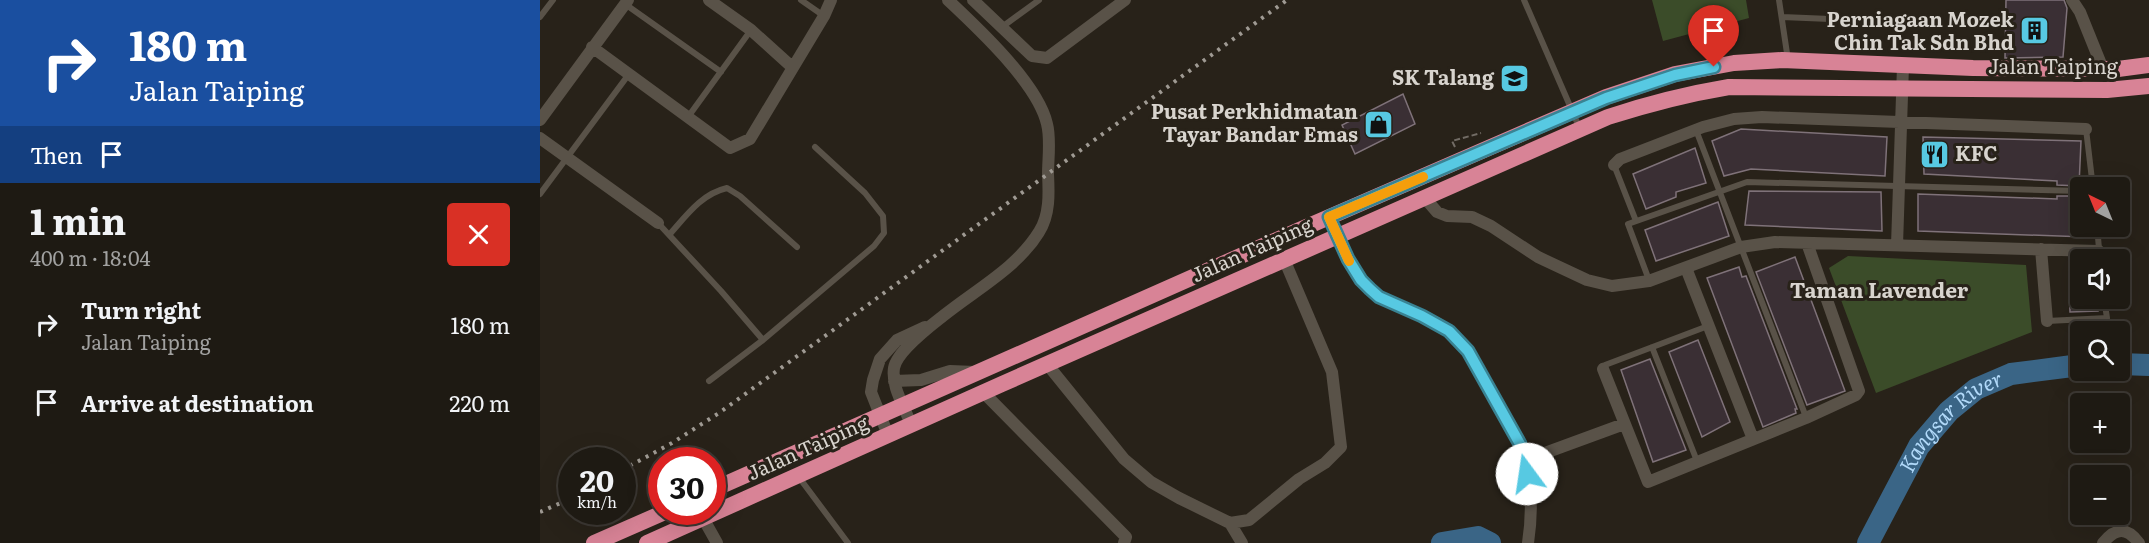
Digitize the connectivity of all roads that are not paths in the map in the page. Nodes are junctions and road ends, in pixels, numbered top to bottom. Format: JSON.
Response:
{"nodes":[{"id":1,"x":553,"y":0,"type":"edge"},
{"id":2,"x":709,"y":0,"type":"edge"},
{"id":3,"x":801,"y":0,"type":"edge"},
{"id":4,"x":831,"y":0,"type":"edge"},
{"id":5,"x":948,"y":0,"type":"edge"},
{"id":6,"x":974,"y":0,"type":"edge"},
{"id":7,"x":1039,"y":0,"type":"edge"},
{"id":8,"x":1125,"y":0,"type":"edge"},
{"id":9,"x":1524,"y":0,"type":"edge"},
{"id":10,"x":1779,"y":0,"type":"edge"},
{"id":11,"x":2072,"y":0,"type":"edge"},
{"id":12,"x":627,"y":2,"type":"edge"},
{"id":13,"x":824,"y":16,"type":"junction"},
{"id":14,"x":540,"y":17,"type":"edge"},
{"id":15,"x":1782,"y":17,"type":"junction"},
{"id":16,"x":1878,"y":21,"type":"dead end"},
{"id":17,"x":1002,"y":27,"type":"junction"},
{"id":18,"x":751,"y":30,"type":"junction"},
{"id":19,"x":592,"y":47,"type":"junction"},
{"id":20,"x":1788,"y":60,"type":"junction"},
{"id":21,"x":2149,"y":65,"type":"edge"},
{"id":22,"x":1904,"y":66,"type":"junction"},
{"id":23,"x":792,"y":67,"type":"junction"},
{"id":24,"x":2103,"y":69,"type":"junction"},
{"id":25,"x":721,"y":72,"type":"junction"},
{"id":26,"x":629,"y":73,"type":"junction"},
{"id":27,"x":2149,"y":86,"type":"edge"},
{"id":28,"x":1903,"y":88,"type":"junction"},
{"id":29,"x":1574,"y":111,"type":"junction"},
{"id":30,"x":688,"y":117,"type":"junction"},
{"id":31,"x":540,"y":120,"type":"edge"},
{"id":32,"x":1903,"y":123,"type":"junction"},
{"id":33,"x":1580,"y":129,"type":"junction"},
{"id":34,"x":1696,"y":129,"type":"junction"},
{"id":35,"x":2086,"y":129,"type":"joint"},
{"id":36,"x":540,"y":138,"type":"edge"},
{"id":37,"x":815,"y":147,"type":"dead end"},
{"id":38,"x":568,"y":157,"type":"junction"},
{"id":39,"x":1614,"y":165,"type":"joint"},
{"id":40,"x":2092,"y":177,"type":"edge"},
{"id":41,"x":1900,"y":186,"type":"junction"},
{"id":42,"x":1720,"y":191,"type":"junction"},
{"id":43,"x":2070,"y":191,"type":"edge"},
{"id":44,"x":540,"y":194,"type":"edge"},
{"id":45,"x":1425,"y":198,"type":"junction"},
{"id":46,"x":1329,"y":217,"type":"junction"},
{"id":47,"x":1636,"y":221,"type":"junction"},
{"id":48,"x":658,"y":223,"type":"joint"},
{"id":49,"x":669,"y":235,"type":"junction"},
{"id":50,"x":1337,"y":236,"type":"junction"},
{"id":51,"x":1807,"y":243,"type":"junction"},
{"id":52,"x":1897,"y":245,"type":"junction"},
{"id":53,"x":797,"y":247,"type":"dead end"},
{"id":54,"x":1741,"y":247,"type":"junction"},
{"id":55,"x":2041,"y":249,"type":"junction"},
{"id":56,"x":2070,"y":252,"type":"edge"},
{"id":57,"x":1284,"y":259,"type":"junction"},
{"id":58,"x":1686,"y":268,"type":"junction"},
{"id":59,"x":1649,"y":281,"type":"junction"},
{"id":60,"x":2106,"y":309,"type":"edge"},
{"id":61,"x":2047,"y":321,"type":"joint"},
{"id":62,"x":934,"y":322,"type":"junction"},
{"id":63,"x":1709,"y":326,"type":"junction"},
{"id":64,"x":763,"y":340,"type":"junction"},
{"id":65,"x":1652,"y":347,"type":"junction"},
{"id":66,"x":1047,"y":364,"type":"junction"},
{"id":67,"x":1603,"y":369,"type":"joint"},
{"id":68,"x":980,"y":372,"type":"junction"},
{"id":69,"x":709,"y":381,"type":"dead end"},
{"id":70,"x":894,"y":381,"type":"junction"},
{"id":71,"x":983,"y":392,"type":"junction"},
{"id":72,"x":904,"y":405,"type":"junction"},
{"id":73,"x":880,"y":416,"type":"junction"},
{"id":74,"x":1806,"y":418,"type":"junction"},
{"id":75,"x":911,"y":424,"type":"junction"},
{"id":76,"x":1624,"y":424,"type":"junction"},
{"id":77,"x":888,"y":435,"type":"junction"},
{"id":78,"x":1753,"y":439,"type":"junction"},
{"id":79,"x":1524,"y":461,"type":"junction"},
{"id":80,"x":1697,"y":461,"type":"junction"},
{"id":81,"x":797,"y":476,"type":"junction"},
{"id":82,"x":726,"y":484,"type":"edge"},
{"id":83,"x":726,"y":508,"type":"edge"},
{"id":84,"x":648,"y":519,"type":"edge"},
{"id":85,"x":1230,"y":523,"type":"junction"},
{"id":86,"x":687,"y":525,"type":"edge"},
{"id":87,"x":707,"y":525,"type":"edge"},
{"id":88,"x":594,"y":543,"type":"edge"},
{"id":89,"x":647,"y":543,"type":"edge"},
{"id":90,"x":717,"y":543,"type":"edge"},
{"id":91,"x":848,"y":543,"type":"edge"},
{"id":92,"x":1124,"y":543,"type":"edge"},
{"id":93,"x":1242,"y":543,"type":"edge"},
{"id":94,"x":1528,"y":543,"type":"edge"},
{"id":95,"x":2103,"y":543,"type":"edge"},
{"id":96,"x":2139,"y":543,"type":"edge"}],
"edges":[{"from":1,"to":14,"type":"lane"},
{"from":2,"to":18,"type":"street"},
{"from":3,"to":13,"type":"lane"},
{"from":4,"to":13,"type":"street"},
{"from":5,"to":62,"type":"street"},
{"from":6,"to":17,"type":"street"},
{"from":7,"to":17,"type":"lane"},
{"from":8,"to":17,"type":"street"},
{"from":9,"to":29,"type":"lane"},
{"from":10,"to":15,"type":"lane"},
{"from":11,"to":24,"type":"street"},
{"from":12,"to":19,"type":"street"},
{"from":12,"to":25,"type":"lane"},
{"from":13,"to":23,"type":"street"},
{"from":15,"to":16,"type":"lane"},
{"from":15,"to":20,"type":"lane"},
{"from":18,"to":23,"type":"street"},
{"from":18,"to":25,"type":"lane"},
{"from":19,"to":26,"type":"street"},
{"from":19,"to":31,"type":"street"},
{"from":20,"to":22,"type":"highway","name":"Jalan Taiping"},
{"from":20,"to":29,"type":"highway","name":"Jalan Taiping"},
{"from":21,"to":24,"type":"highway","name":"Jalan Taiping"},
{"from":22,"to":24,"type":"highway","name":"Jalan Taiping"},
{"from":22,"to":28,"type":"street"},
{"from":23,"to":30,"type":"street"},
{"from":25,"to":30,"type":"lane"},
{"from":26,"to":30,"type":"street"},
{"from":26,"to":38,"type":"lane"},
{"from":27,"to":28,"type":"highway","name":"Jalan Taiping"},
{"from":28,"to":32,"type":"street"},
{"from":28,"to":33,"type":"highway","name":"Jalan Taiping"},
{"from":29,"to":33,"type":"lane"},
{"from":29,"to":46,"type":"highway","name":"Jalan Taiping"},
{"from":32,"to":34,"type":"street"},
{"from":32,"to":35,"type":"street"},
{"from":32,"to":41,"type":"street"},
{"from":33,"to":45,"type":"highway","name":"Jalan Taiping"},
{"from":34,"to":39,"type":"street"},
{"from":34,"to":42,"type":"lane"},
{"from":35,"to":40,"type":"lane"},
{"from":36,"to":38,"type":"street"},
{"from":37,"to":64,"type":"lane"},
{"from":38,"to":44,"type":"lane"},
{"from":38,"to":48,"type":"street"},
{"from":39,"to":47,"type":"lane"},
{"from":41,"to":42,"type":"lane"},
{"from":41,"to":43,"type":"lane"},
{"from":41,"to":52,"type":"street"},
{"from":42,"to":47,"type":"lane"},
{"from":42,"to":54,"type":"lane"},
{"from":45,"to":50,"type":"highway","name":"Jalan Taiping"},
{"from":45,"to":59,"type":"street"},
{"from":46,"to":50,"type":"street"},
{"from":46,"to":68,"type":"highway","name":"Jalan Taiping"},
{"from":47,"to":59,"type":"lane"},
{"from":48,"to":49,"type":"lane"},
{"from":49,"to":53,"type":"lane"},
{"from":49,"to":64,"type":"lane"},
{"from":50,"to":57,"type":"highway","name":"Jalan Taiping"},
{"from":50,"to":79,"type":"street"},
{"from":51,"to":52,"type":"street"},
{"from":51,"to":54,"type":"street"},
{"from":51,"to":74,"type":"street"},
{"from":52,"to":55,"type":"street"},
{"from":54,"to":58,"type":"street"},
{"from":54,"to":74,"type":"lane"},
{"from":55,"to":56,"type":"street"},
{"from":55,"to":61,"type":"street"},
{"from":57,"to":66,"type":"highway","name":"Jalan Taiping"},
{"from":57,"to":85,"type":"street"},
{"from":58,"to":59,"type":"street"},
{"from":58,"to":63,"type":"street"},
{"from":60,"to":61,"type":"lane"},
{"from":62,"to":70,"type":"street"},
{"from":62,"to":73,"type":"street"},
{"from":63,"to":65,"type":"lane"},
{"from":63,"to":78,"type":"street"},
{"from":64,"to":69,"type":"lane"},
{"from":65,"to":67,"type":"lane"},
{"from":65,"to":80,"type":"lane"},
{"from":66,"to":71,"type":"highway","name":"Jalan Taiping"},
{"from":66,"to":85,"type":"street"},
{"from":67,"to":76,"type":"street"},
{"from":68,"to":70,"type":"street"},
{"from":68,"to":72,"type":"highway","name":"Jalan Taiping"},
{"from":70,"to":72,"type":"street"},
{"from":71,"to":75,"type":"highway","name":"Jalan Taiping"},
{"from":71,"to":92,"type":"street"},
{"from":72,"to":73,"type":"highway","name":"Jalan Taiping"},
{"from":72,"to":75,"type":"street"},
{"from":73,"to":77,"type":"street"},
{"from":73,"to":82,"type":"highway","name":"Jalan Taiping"},
{"from":74,"to":78,"type":"street"},
{"from":75,"to":77,"type":"highway","name":"Jalan Taiping"},
{"from":76,"to":79,"type":"street"},
{"from":76,"to":80,"type":"street"},
{"from":77,"to":81,"type":"highway","name":"Jalan Taiping"},
{"from":78,"to":80,"type":"street"},
{"from":79,"to":94,"type":"street"},
{"from":81,"to":83,"type":"highway","name":"Jalan Taiping"},
{"from":81,"to":91,"type":"lane"},
{"from":84,"to":88,"type":"highway"},
{"from":85,"to":93,"type":"street"},
{"from":86,"to":89,"type":"highway","name":"Jalan Taiping"},
{"from":87,"to":90,"type":"street"},
{"from":95,"to":96,"type":"street"}]}
